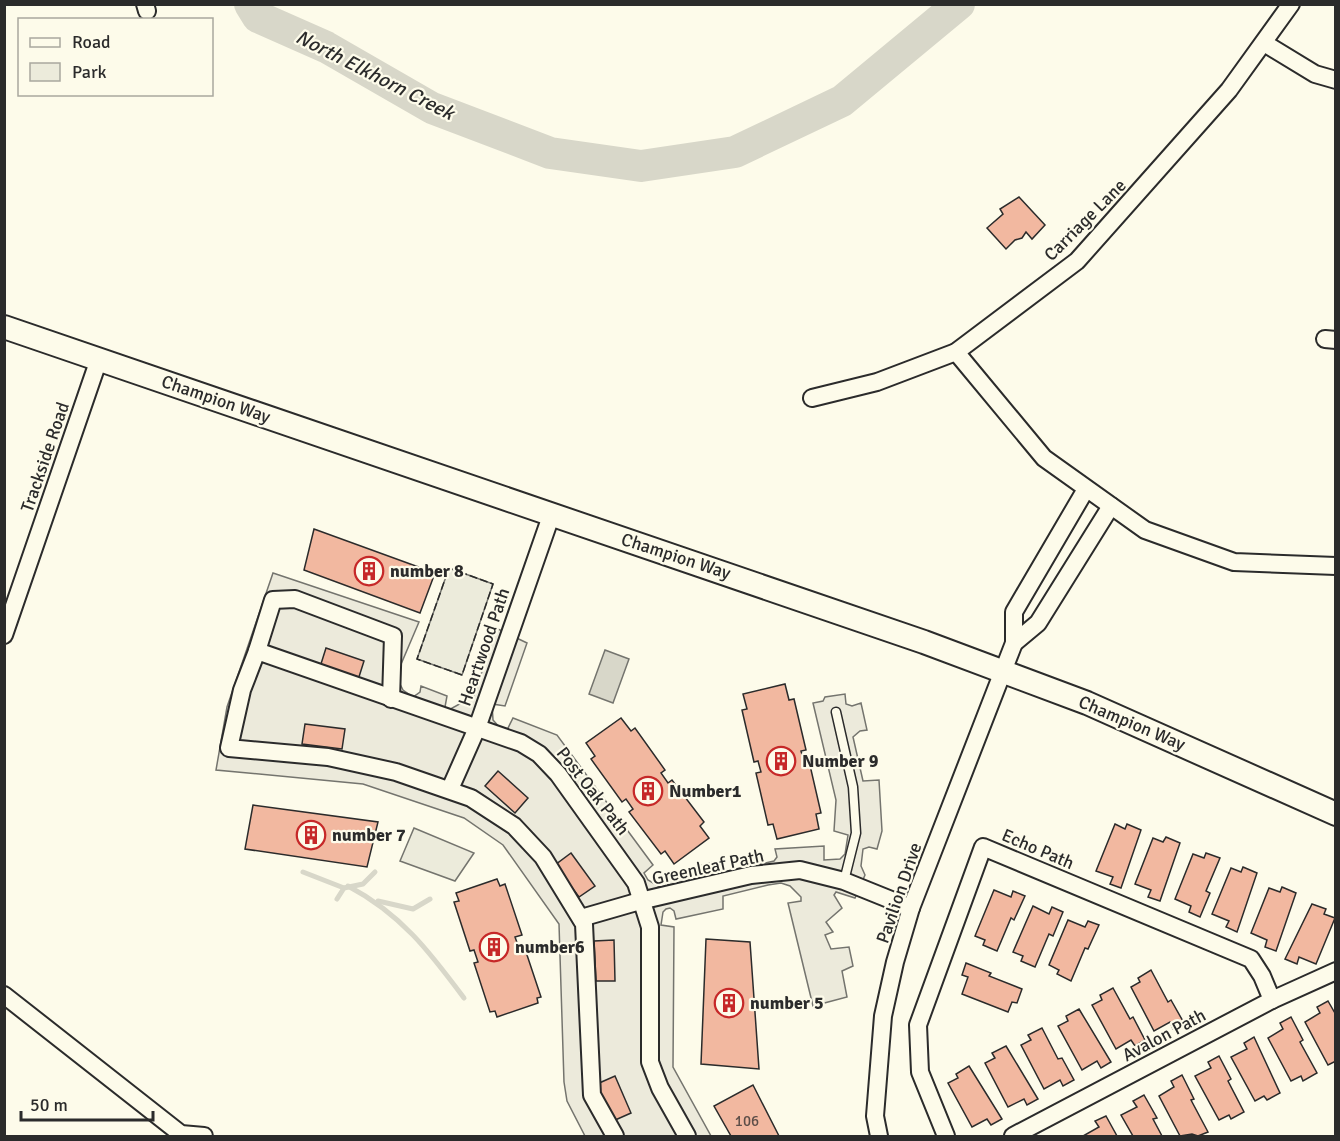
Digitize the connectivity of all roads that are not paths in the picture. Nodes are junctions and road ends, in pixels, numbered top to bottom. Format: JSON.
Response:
{"nodes":[{"id":1,"x":1291,"y":4,"type":"edge"},
{"id":2,"x":1264,"y":43,"type":"junction"},
{"id":3,"x":1335,"y":80,"type":"edge"},
{"id":4,"x":4,"y":327,"type":"edge"},
{"id":5,"x":956,"y":352,"type":"junction"},
{"id":6,"x":99,"y":359,"type":"junction"},
{"id":7,"x":812,"y":398,"type":"dead end"},
{"id":8,"x":1086,"y":489,"type":"junction"},
{"id":9,"x":1111,"y":507,"type":"junction"},
{"id":10,"x":551,"y":516,"type":"junction"},
{"id":11,"x":1335,"y":566,"type":"edge"},
{"id":12,"x":4,"y":635,"type":"edge"},
{"id":13,"x":1014,"y":643,"type":"junction"},
{"id":14,"x":257,"y":651,"type":"junction"},
{"id":15,"x":1002,"y":671,"type":"junction"},
{"id":16,"x":391,"y":699,"type":"junction"},
{"id":17,"x":836,"y":712,"type":"dead end"},
{"id":18,"x":477,"y":728,"type":"junction"},
{"id":19,"x":450,"y":789,"type":"junction"},
{"id":20,"x":1335,"y":814,"type":"edge"},
{"id":21,"x":844,"y":881,"type":"junction"},
{"id":22,"x":640,"y":901,"type":"junction"},
{"id":23,"x":911,"y":909,"type":"junction"},
{"id":24,"x":581,"y":918,"type":"junction"},
{"id":25,"x":1335,"y":971,"type":"edge"},
{"id":26,"x":4,"y":994,"type":"edge"},
{"id":27,"x":1272,"y":1000,"type":"junction"},
{"id":28,"x":204,"y":1137,"type":"edge"},
{"id":29,"x":615,"y":1137,"type":"edge"},
{"id":30,"x":687,"y":1137,"type":"edge"},
{"id":31,"x":879,"y":1137,"type":"edge"},
{"id":32,"x":946,"y":1137,"type":"edge"},
{"id":33,"x":1013,"y":1137,"type":"edge"}],
"edges":[{"from":1,"to":2,"type":"street","name":"Carriage Lane"},
{"from":2,"to":3,"type":"street"},
{"from":2,"to":5,"type":"street","name":"Carriage Lane"},
{"from":4,"to":6,"type":"main road","name":"Champion Way"},
{"from":5,"to":7,"type":"street","name":"Carriage Lane"},
{"from":5,"to":8,"type":"street"},
{"from":6,"to":10,"type":"main road","name":"Champion Way"},
{"from":6,"to":12,"type":"street","name":"Trackside Road"},
{"from":8,"to":9,"type":"street"},
{"from":8,"to":13,"type":"street"},
{"from":9,"to":11,"type":"street"},
{"from":9,"to":13,"type":"street"},
{"from":10,"to":15,"type":"main road","name":"Champion Way"},
{"from":10,"to":18,"type":"street","name":"Heartwood Path"},
{"from":13,"to":15,"type":"street","name":"Pavilion Drive"},
{"from":14,"to":16,"type":"street","name":"Post Oak Path"},
{"from":14,"to":16,"type":"street"},
{"from":14,"to":19,"type":"street"},
{"from":15,"to":20,"type":"main road","name":"Champion Way"},
{"from":15,"to":23,"type":"street","name":"Pavilion Drive"},
{"from":16,"to":18,"type":"street","name":"Post Oak Path"},
{"from":17,"to":21,"type":"lane"},
{"from":18,"to":19,"type":"street","name":"Heartwood Path"},
{"from":18,"to":22,"type":"street","name":"Post Oak Path"},
{"from":19,"to":24,"type":"street"},
{"from":21,"to":22,"type":"street","name":"Greenleaf Path"},
{"from":21,"to":23,"type":"street","name":"Greenleaf Path"},
{"from":22,"to":24,"type":"street","name":"Greenleaf Path"},
{"from":22,"to":30,"type":"street","name":"Post Oak Path"},
{"from":23,"to":31,"type":"street","name":"Pavilion Drive"},
{"from":24,"to":29,"type":"street"},
{"from":25,"to":27,"type":"street","name":"Avalon Path"},
{"from":26,"to":28,"type":"street"},
{"from":27,"to":32,"type":"street","name":"Echo Path"},
{"from":27,"to":33,"type":"street","name":"Avalon Path"}]}
